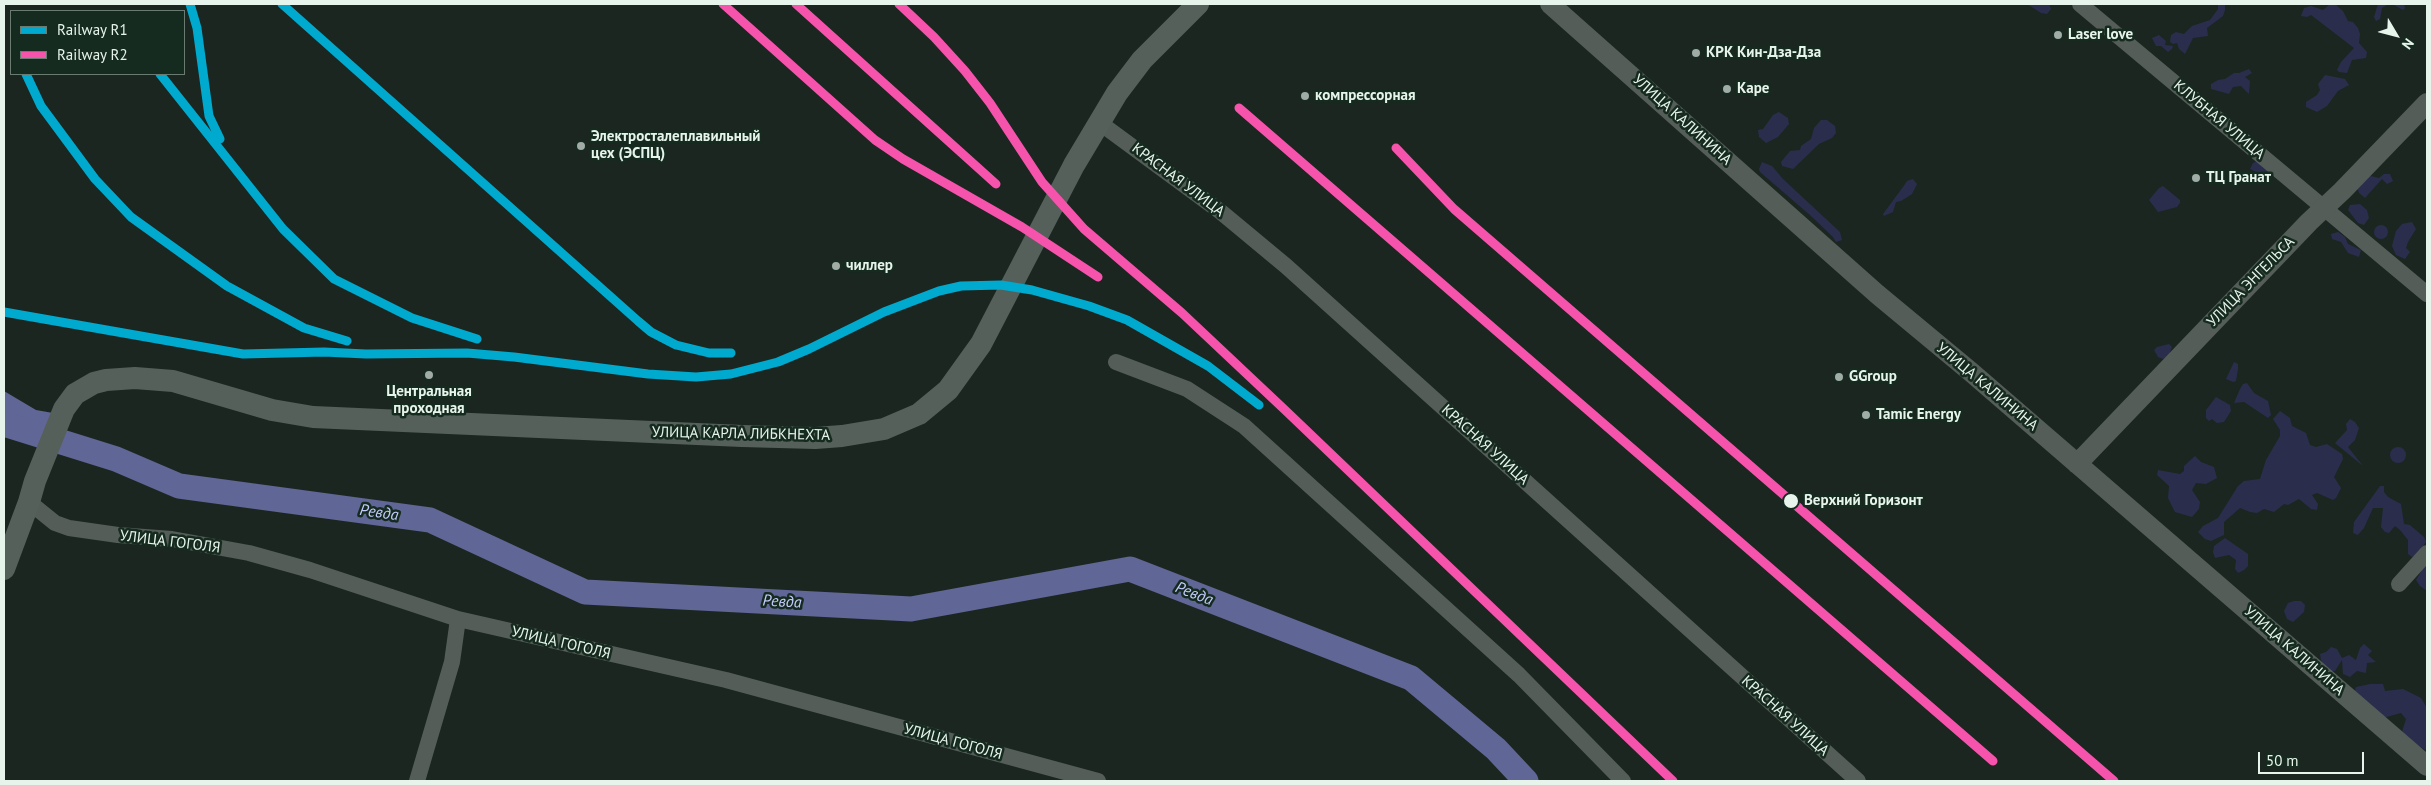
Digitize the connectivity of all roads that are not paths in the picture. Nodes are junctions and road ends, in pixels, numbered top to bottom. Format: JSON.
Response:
{"nodes":[{"id":1,"x":1198,"y":4,"type":"edge"},
{"id":2,"x":1550,"y":4,"type":"edge"},
{"id":3,"x":2085,"y":5,"type":"edge"},
{"id":4,"x":2427,"y":104,"type":"edge"},
{"id":5,"x":1100,"y":123,"type":"junction"},
{"id":6,"x":2324,"y":208,"type":"junction"},
{"id":7,"x":2427,"y":294,"type":"edge"},
{"id":8,"x":1116,"y":362,"type":"dead end"},
{"id":9,"x":2077,"y":464,"type":"junction"},
{"id":10,"x":32,"y":492,"type":"junction"},
{"id":11,"x":2427,"y":553,"type":"edge"},
{"id":12,"x":4,"y":569,"type":"edge"},
{"id":13,"x":2399,"y":584,"type":"dead end"},
{"id":14,"x":458,"y":619,"type":"junction"},
{"id":15,"x":2427,"y":766,"type":"edge"},
{"id":16,"x":417,"y":781,"type":"edge"},
{"id":17,"x":1098,"y":781,"type":"edge"},
{"id":18,"x":1623,"y":781,"type":"edge"},
{"id":19,"x":1858,"y":781,"type":"edge"}],
"edges":[{"from":1,"to":5,"type":"main road","name":"УЛИЦА КАРЛА ЛИБКНЕХТА"},
{"from":2,"to":9,"type":"street","name":"УЛИЦА КАЛИНИНА"},
{"from":3,"to":6,"type":"street","name":"КЛУБНАЯ УЛИЦА"},
{"from":4,"to":6,"type":"street","name":"УЛИЦА ЭНГЕЛЬСА"},
{"from":5,"to":10,"type":"main road","name":"УЛИЦА КАРЛА ЛИБКНЕХТА"},
{"from":5,"to":19,"type":"street","name":"КРАСНАЯ УЛИЦА"},
{"from":6,"to":7,"type":"street","name":"КЛУБНАЯ УЛИЦА"},
{"from":6,"to":9,"type":"street","name":"УЛИЦА ЭНГЕЛЬСА"},
{"from":8,"to":18,"type":"street"},
{"from":9,"to":15,"type":"street","name":"УЛИЦА КАЛИНИНА"},
{"from":10,"to":12,"type":"main road"},
{"from":10,"to":14,"type":"street","name":"УЛИЦА ГОГОЛЯ"},
{"from":11,"to":13,"type":"street"},
{"from":14,"to":16,"type":"street"},
{"from":14,"to":17,"type":"street","name":"УЛИЦА ГОГОЛЯ"}]}
